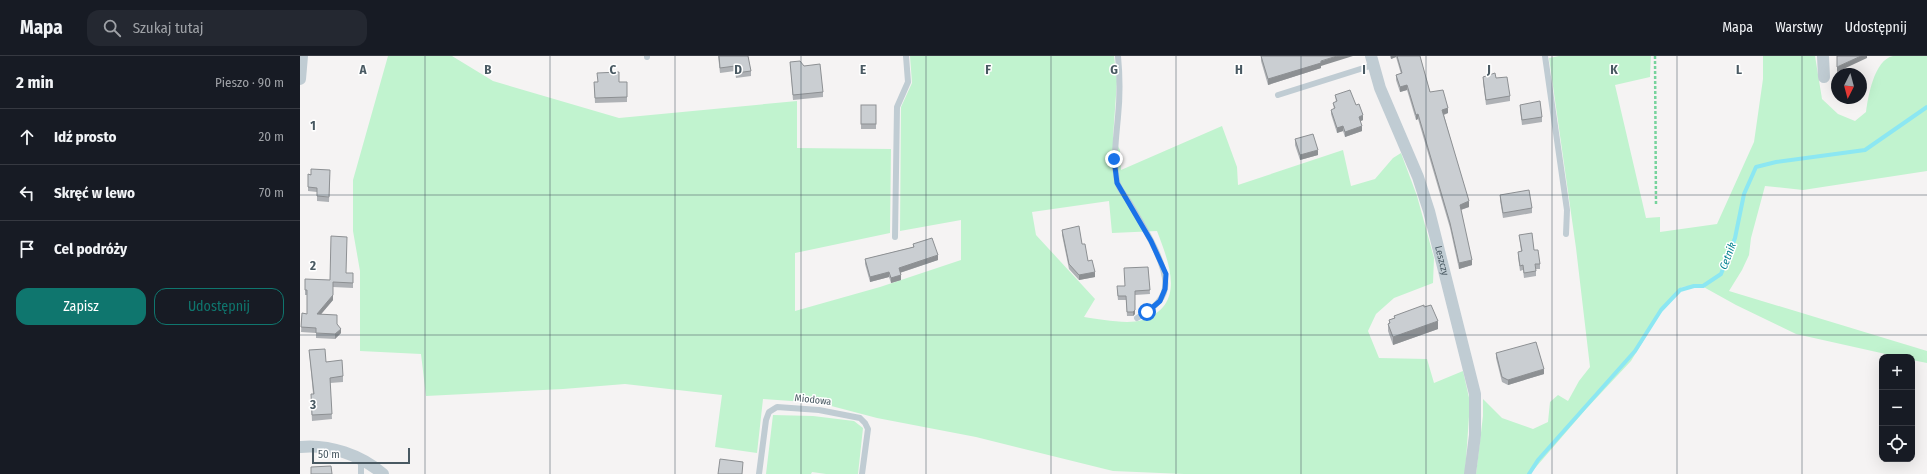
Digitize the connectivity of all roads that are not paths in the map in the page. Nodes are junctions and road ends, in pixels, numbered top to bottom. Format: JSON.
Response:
{"nodes":[{"id":1,"x":302,"y":56,"type":"edge"},
{"id":2,"x":906,"y":56,"type":"edge"},
{"id":3,"x":1118,"y":56,"type":"edge"},
{"id":4,"x":1545,"y":56,"type":"edge"},
{"id":5,"x":1823,"y":56,"type":"edge"},
{"id":6,"x":1372,"y":60,"type":"edge"},
{"id":7,"x":1824,"y":77,"type":"dead end"},
{"id":8,"x":300,"y":79,"type":"edge"},
{"id":9,"x":1278,"y":95,"type":"dead end"},
{"id":10,"x":1566,"y":234,"type":"dead end"},
{"id":11,"x":895,"y":237,"type":"dead end"},
{"id":12,"x":1137,"y":318,"type":"dead end"},
{"id":13,"x":300,"y":447,"type":"edge"},
{"id":14,"x":361,"y":459,"type":"junction"},
{"id":15,"x":361,"y":474,"type":"edge"},
{"id":16,"x":384,"y":474,"type":"edge"},
{"id":17,"x":759,"y":474,"type":"edge"},
{"id":18,"x":862,"y":474,"type":"edge"},
{"id":19,"x":1470,"y":474,"type":"edge"}],
"edges":[{"from":1,"to":8,"type":"street"},
{"from":2,"to":11,"type":"lane"},
{"from":3,"to":12,"type":"lane"},
{"from":4,"to":10,"type":"lane"},
{"from":5,"to":7,"type":"street"},
{"from":6,"to":9,"type":"lane"},
{"from":6,"to":19,"type":"street","name":"Leszczy"},
{"from":13,"to":14,"type":"street"},
{"from":14,"to":15,"type":"lane"},
{"from":14,"to":16,"type":"street"},
{"from":17,"to":18,"type":"lane","name":"Miodowa"}]}
